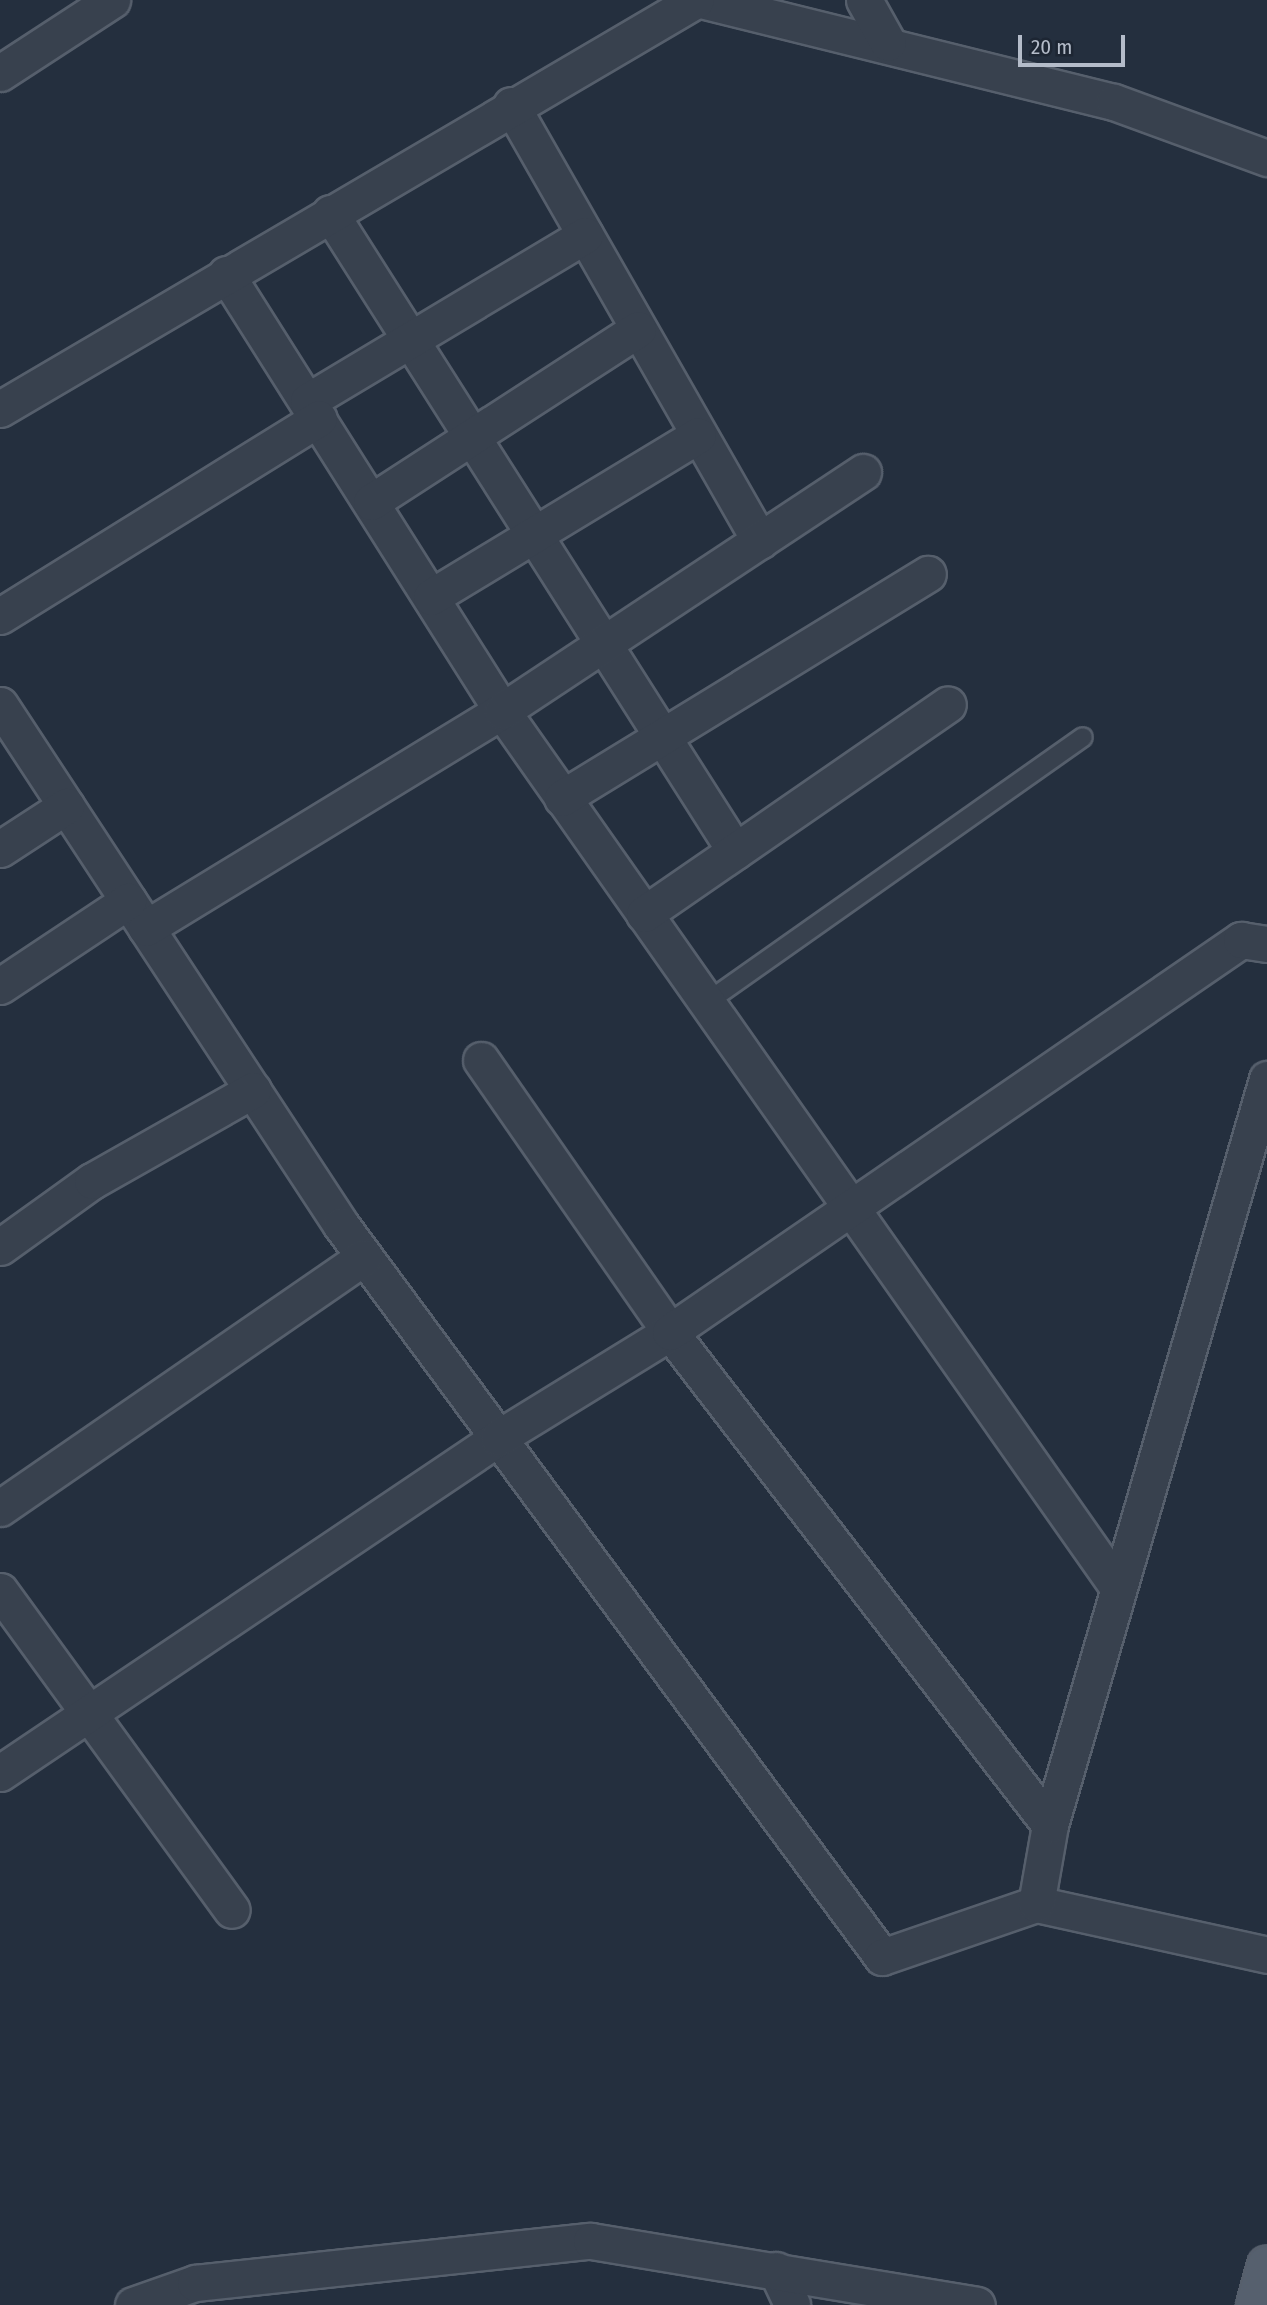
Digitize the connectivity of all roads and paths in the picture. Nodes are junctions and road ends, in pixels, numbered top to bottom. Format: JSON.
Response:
{"nodes":[{"id":1,"x":112,"y":0,"type":"edge"},
{"id":2,"x":698,"y":0,"type":"edge"},
{"id":3,"x":864,"y":0,"type":"edge"},
{"id":4,"x":888,"y":43,"type":"junction"},
{"id":5,"x":0,"y":73,"type":"edge"},
{"id":6,"x":511,"y":105,"type":"junction"},
{"id":7,"x":1267,"y":158,"type":"edge"},
{"id":8,"x":330,"y":213,"type":"junction"},
{"id":9,"x":585,"y":235,"type":"junction"},
{"id":10,"x":226,"y":274,"type":"junction"},
{"id":11,"x":638,"y":329,"type":"junction"},
{"id":12,"x":409,"y":340,"type":"junction"},
{"id":13,"x":0,"y":408,"type":"edge"},
{"id":14,"x":313,"y":410,"type":"junction"},
{"id":15,"x":698,"y":435,"type":"junction"},
{"id":16,"x":473,"y":439,"type":"junction"},
{"id":17,"x":863,"y":472,"type":"dead end"},
{"id":18,"x":371,"y":502,"type":"junction"},
{"id":19,"x":536,"y":532,"type":"junction"},
{"id":20,"x":760,"y":541,"type":"junction"},
{"id":21,"x":928,"y":574,"type":"dead end"},
{"id":22,"x":430,"y":597,"type":"junction"},
{"id":23,"x":0,"y":615,"type":"edge"},
{"id":24,"x":606,"y":645,"type":"junction"},
{"id":25,"x":948,"y":704,"type":"dead end"},
{"id":26,"x":0,"y":705,"type":"edge"},
{"id":27,"x":502,"y":712,"type":"junction"},
{"id":28,"x":664,"y":737,"type":"junction"},
{"id":29,"x":1083,"y":737,"type":"dead end"},
{"id":30,"x":562,"y":798,"type":"junction"},
{"id":31,"x":66,"y":806,"type":"junction"},
{"id":32,"x":0,"y":849,"type":"edge"},
{"id":33,"x":735,"y":851,"type":"junction"},
{"id":34,"x":137,"y":914,"type":"junction"},
{"id":35,"x":644,"y":914,"type":"junction"},
{"id":36,"x":1267,"y":944,"type":"edge"},
{"id":37,"x":0,"y":986,"type":"edge"},
{"id":38,"x":706,"y":1003,"type":"junction"},
{"id":39,"x":481,"y":1060,"type":"dead end"},
{"id":40,"x":1267,"y":1079,"type":"edge"},
{"id":41,"x":253,"y":1090,"type":"junction"},
{"id":42,"x":1258,"y":1141,"type":"edge"},
{"id":43,"x":848,"y":1205,"type":"junction"},
{"id":44,"x":0,"y":1247,"type":"edge"},
{"id":45,"x":364,"y":1257,"type":"junction"},
{"id":46,"x":670,"y":1332,"type":"junction"},
{"id":47,"x":498,"y":1438,"type":"junction"},
{"id":48,"x":0,"y":1508,"type":"edge"},
{"id":49,"x":1117,"y":1587,"type":"junction"},
{"id":50,"x":0,"y":1591,"type":"edge"},
{"id":51,"x":90,"y":1715,"type":"junction"},
{"id":52,"x":0,"y":1773,"type":"edge"},
{"id":53,"x":1050,"y":1825,"type":"junction"},
{"id":54,"x":1036,"y":1904,"type":"junction"},
{"id":55,"x":232,"y":1910,"type":"dead end"},
{"id":56,"x":1267,"y":1955,"type":"edge"},
{"id":57,"x":776,"y":2270,"type":"junction"},
{"id":58,"x":258,"y":2291,"type":"edge"},
{"id":59,"x":969,"y":2304,"type":"edge"},
{"id":60,"x":132,"y":2305,"type":"edge"},
{"id":61,"x":792,"y":2305,"type":"edge"}],
"edges":[{"from":1,"to":5,"type":"street"},
{"from":2,"to":4,"type":"street"},
{"from":2,"to":6,"type":"street"},
{"from":3,"to":4,"type":"street"},
{"from":4,"to":7,"type":"street"},
{"from":6,"to":8,"type":"street"},
{"from":6,"to":9,"type":"street"},
{"from":8,"to":10,"type":"street"},
{"from":8,"to":12,"type":"street"},
{"from":9,"to":11,"type":"street"},
{"from":9,"to":12,"type":"street"},
{"from":10,"to":13,"type":"street"},
{"from":10,"to":14,"type":"street"},
{"from":11,"to":15,"type":"street"},
{"from":11,"to":16,"type":"street"},
{"from":12,"to":14,"type":"street"},
{"from":12,"to":16,"type":"street"},
{"from":14,"to":18,"type":"street"},
{"from":14,"to":23,"type":"street"},
{"from":15,"to":19,"type":"street"},
{"from":15,"to":20,"type":"street"},
{"from":16,"to":18,"type":"street"},
{"from":16,"to":19,"type":"street"},
{"from":17,"to":20,"type":"street"},
{"from":18,"to":22,"type":"street"},
{"from":19,"to":22,"type":"street"},
{"from":19,"to":24,"type":"street"},
{"from":20,"to":24,"type":"street"},
{"from":21,"to":28,"type":"street"},
{"from":22,"to":27,"type":"street"},
{"from":24,"to":27,"type":"street"},
{"from":24,"to":28,"type":"street"},
{"from":25,"to":33,"type":"street"},
{"from":26,"to":31,"type":"street"},
{"from":27,"to":30,"type":"street"},
{"from":27,"to":34,"type":"street"},
{"from":28,"to":30,"type":"street"},
{"from":28,"to":33,"type":"street"},
{"from":29,"to":38,"type":"lane"},
{"from":30,"to":35,"type":"street"},
{"from":31,"to":32,"type":"street"},
{"from":31,"to":34,"type":"street"},
{"from":33,"to":35,"type":"street"},
{"from":34,"to":37,"type":"street"},
{"from":34,"to":41,"type":"street"},
{"from":35,"to":38,"type":"street"},
{"from":36,"to":43,"type":"street"},
{"from":38,"to":43,"type":"street"},
{"from":39,"to":46,"type":"street"},
{"from":40,"to":42,"type":"street"},
{"from":41,"to":44,"type":"street"},
{"from":41,"to":45,"type":"street"},
{"from":42,"to":49,"type":"street"},
{"from":43,"to":46,"type":"street"},
{"from":43,"to":49,"type":"street"},
{"from":45,"to":47,"type":"street"},
{"from":45,"to":48,"type":"street"},
{"from":46,"to":47,"type":"street"},
{"from":46,"to":53,"type":"street"},
{"from":47,"to":51,"type":"street"},
{"from":47,"to":54,"type":"street"},
{"from":49,"to":53,"type":"street"},
{"from":50,"to":51,"type":"street"},
{"from":51,"to":52,"type":"street"},
{"from":51,"to":55,"type":"street"},
{"from":53,"to":54,"type":"street"},
{"from":54,"to":56,"type":"street"},
{"from":57,"to":58,"type":"street"},
{"from":57,"to":59,"type":"street"},
{"from":57,"to":61,"type":"street"},
{"from":58,"to":60,"type":"street"}]}
